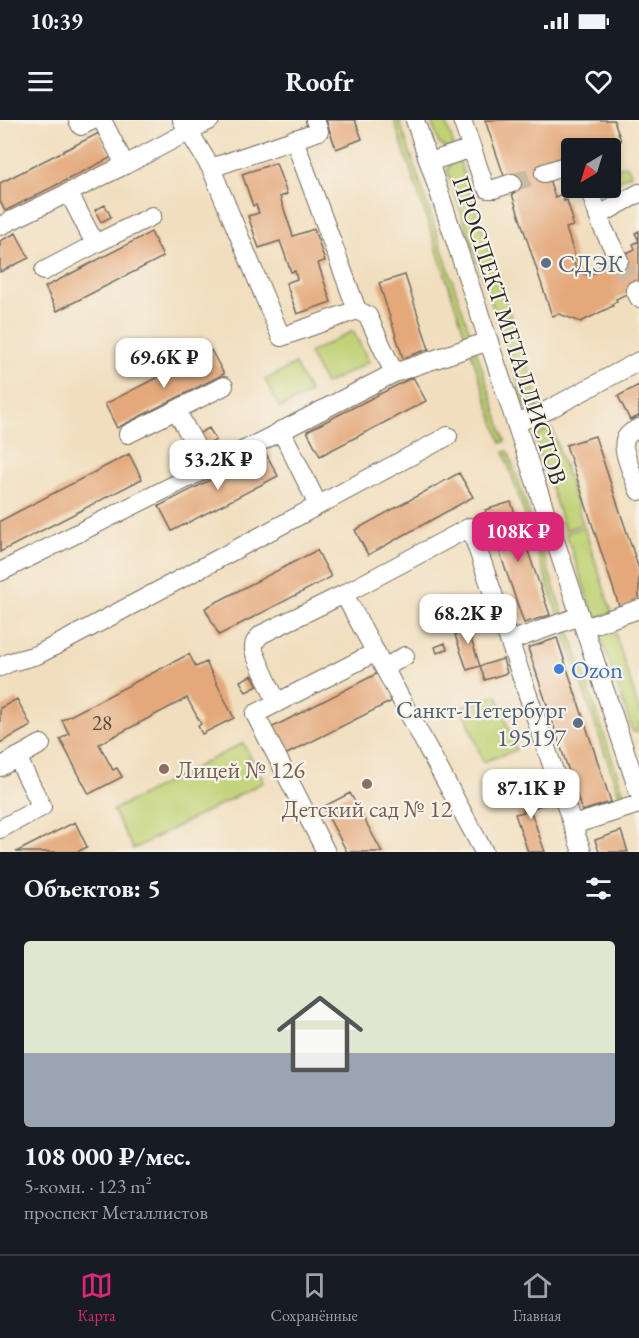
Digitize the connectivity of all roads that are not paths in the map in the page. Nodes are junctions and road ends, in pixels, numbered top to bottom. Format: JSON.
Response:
{"nodes":[{"id":1,"x":78,"y":120,"type":"edge"},
{"id":2,"x":93,"y":120,"type":"edge"},
{"id":3,"x":102,"y":120,"type":"edge"},
{"id":4,"x":210,"y":120,"type":"edge"},
{"id":5,"x":315,"y":120,"type":"edge"},
{"id":6,"x":415,"y":120,"type":"edge"},
{"id":7,"x":462,"y":120,"type":"edge"},
{"id":8,"x":185,"y":126,"type":"edge"},
{"id":9,"x":294,"y":139,"type":"junction"},
{"id":10,"x":471,"y":148,"type":"junction"},
{"id":11,"x":429,"y":162,"type":"junction"},
{"id":12,"x":125,"y":165,"type":"junction"},
{"id":13,"x":561,"y":167,"type":"edge"},
{"id":14,"x":211,"y":168,"type":"junction"},
{"id":15,"x":544,"y":173,"type":"tunnel mouth"},
{"id":16,"x":512,"y":183,"type":"tunnel mouth"},
{"id":17,"x":69,"y":193,"type":"junction"},
{"id":18,"x":639,"y":193,"type":"edge"},
{"id":19,"x":592,"y":198,"type":"edge"},
{"id":20,"x":152,"y":216,"type":"dead end"},
{"id":21,"x":598,"y":216,"type":"junction"},
{"id":22,"x":0,"y":226,"type":"edge"},
{"id":23,"x":95,"y":244,"type":"junction"},
{"id":24,"x":619,"y":260,"type":"tunnel mouth"},
{"id":25,"x":44,"y":271,"type":"dead end"},
{"id":26,"x":357,"y":310,"type":"junction"},
{"id":27,"x":489,"y":341,"type":"junction"},
{"id":28,"x":639,"y":361,"type":"edge"},
{"id":29,"x":394,"y":373,"type":"junction"},
{"id":30,"x":224,"y":386,"type":"dead end"},
{"id":31,"x":176,"y":410,"type":"junction"},
{"id":32,"x":516,"y":423,"type":"junction"},
{"id":33,"x":639,"y":428,"type":"edge"},
{"id":34,"x":281,"y":430,"type":"junction"},
{"id":35,"x":129,"y":434,"type":"dead end"},
{"id":36,"x":448,"y":436,"type":"dead end"},
{"id":37,"x":208,"y":468,"type":"junction"},
{"id":38,"x":639,"y":491,"type":"edge"},
{"id":39,"x":318,"y":505,"type":"junction"},
{"id":40,"x":0,"y":572,"type":"edge"},
{"id":41,"x":344,"y":594,"type":"junction"},
{"id":42,"x":639,"y":609,"type":"edge"},
{"id":43,"x":582,"y":622,"type":"junction"},
{"id":44,"x":510,"y":641,"type":"junction"},
{"id":45,"x":405,"y":656,"type":"dead end"},
{"id":46,"x":380,"y":660,"type":"junction"},
{"id":47,"x":0,"y":667,"type":"edge"},
{"id":48,"x":277,"y":703,"type":"junction"},
{"id":49,"x":631,"y":740,"type":"edge"},
{"id":50,"x":40,"y":744,"type":"dead end"},
{"id":51,"x":18,"y":757,"type":"junction"},
{"id":52,"x":0,"y":767,"type":"edge"},
{"id":53,"x":639,"y":793,"type":"edge"},
{"id":54,"x":639,"y":804,"type":"edge"},
{"id":55,"x":573,"y":825,"type":"junction"},
{"id":56,"x":0,"y":829,"type":"edge"},
{"id":57,"x":326,"y":852,"type":"edge"},
{"id":58,"x":484,"y":852,"type":"edge"},
{"id":59,"x":582,"y":852,"type":"edge"}],
"edges":[{"from":1,"to":2,"type":"street"},
{"from":3,"to":12,"type":"street"},
{"from":4,"to":8,"type":"street"},
{"from":5,"to":9,"type":"street"},
{"from":6,"to":11,"type":"street","name":"ПРОСПЕКТ МЕТАЛЛИСТОВ"},
{"from":7,"to":10,"type":"street"},
{"from":8,"to":12,"type":"street"},
{"from":8,"to":14,"type":"street"},
{"from":9,"to":14,"type":"street"},
{"from":9,"to":26,"type":"street"},
{"from":10,"to":11,"type":"street"},
{"from":10,"to":16,"type":"street"},
{"from":11,"to":27,"type":"street","name":"ПРОСПЕКТ МЕТАЛЛИСТОВ"},
{"from":12,"to":17,"type":"street"},
{"from":13,"to":15,"type":"street"},
{"from":14,"to":26,"type":"street"},
{"from":17,"to":22,"type":"street"},
{"from":17,"to":23,"type":"street"},
{"from":18,"to":21,"type":"street"},
{"from":19,"to":21,"type":"street"},
{"from":20,"to":23,"type":"street"},
{"from":21,"to":24,"type":"street"},
{"from":23,"to":25,"type":"street"},
{"from":26,"to":29,"type":"street"},
{"from":27,"to":29,"type":"street"},
{"from":27,"to":32,"type":"street","name":"ПРОСПЕКТ МЕТАЛЛИСТОВ"},
{"from":28,"to":32,"type":"street"},
{"from":29,"to":34,"type":"street"},
{"from":30,"to":31,"type":"street"},
{"from":31,"to":35,"type":"street"},
{"from":31,"to":37,"type":"street"},
{"from":32,"to":43,"type":"street","name":"ПРОСПЕКТ МЕТАЛЛИСТОВ"},
{"from":33,"to":38,"type":"street"},
{"from":34,"to":37,"type":"street"},
{"from":34,"to":39,"type":"street"},
{"from":36,"to":39,"type":"street"},
{"from":37,"to":40,"type":"street"},
{"from":39,"to":47,"type":"street"},
{"from":41,"to":44,"type":"street"},
{"from":41,"to":46,"type":"street"},
{"from":41,"to":48,"type":"street"},
{"from":42,"to":43,"type":"street"},
{"from":43,"to":44,"type":"street"},
{"from":43,"to":49,"type":"street","name":"ПРОСПЕКТ МЕТАЛЛИСТОВ"},
{"from":44,"to":55,"type":"street"},
{"from":45,"to":46,"type":"street"},
{"from":46,"to":48,"type":"street"},
{"from":46,"to":58,"type":"street"},
{"from":48,"to":57,"type":"street"},
{"from":49,"to":53,"type":"street","name":"ПРОСПЕКТ МЕТАЛЛИСТОВ"},
{"from":50,"to":51,"type":"street"},
{"from":51,"to":52,"type":"street"},
{"from":51,"to":56,"type":"street"},
{"from":54,"to":55,"type":"street"},
{"from":55,"to":59,"type":"street"}]}
